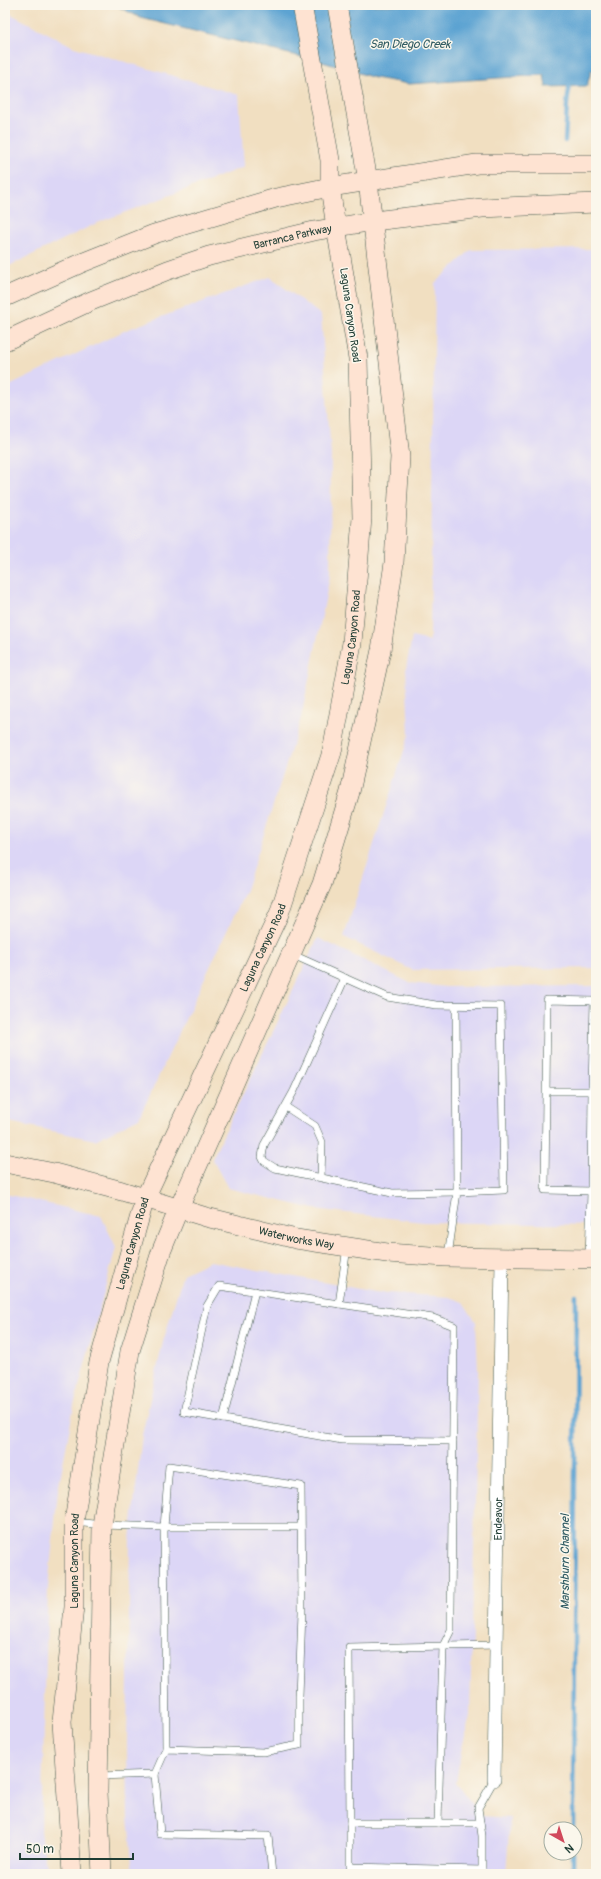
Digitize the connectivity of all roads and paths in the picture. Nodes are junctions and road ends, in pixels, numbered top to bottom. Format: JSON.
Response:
{"nodes":[{"id":1,"x":302,"y":5,"type":"edge"},
{"id":2,"x":337,"y":5,"type":"edge"},
{"id":3,"x":596,"y":164,"type":"edge"},
{"id":4,"x":368,"y":181,"type":"junction"},
{"id":5,"x":330,"y":187,"type":"junction"},
{"id":6,"x":596,"y":204,"type":"edge"},
{"id":7,"x":374,"y":221,"type":"junction"},
{"id":8,"x":336,"y":227,"type":"junction"},
{"id":9,"x":5,"y":297,"type":"edge"},
{"id":10,"x":5,"y":341,"type":"edge"},
{"id":11,"x":291,"y":954,"type":"junction"},
{"id":12,"x":345,"y":978,"type":"junction"},
{"id":13,"x":595,"y":1001,"type":"edge"},
{"id":14,"x":456,"y":1006,"type":"junction"},
{"id":15,"x":547,"y":1090,"type":"junction"},
{"id":16,"x":594,"y":1091,"type":"edge"},
{"id":17,"x":286,"y":1107,"type":"junction"},
{"id":18,"x":5,"y":1163,"type":"edge"},
{"id":19,"x":321,"y":1177,"type":"junction"},
{"id":20,"x":594,"y":1191,"type":"edge"},
{"id":21,"x":457,"y":1192,"type":"junction"},
{"id":22,"x":145,"y":1198,"type":"junction"},
{"id":23,"x":179,"y":1208,"type":"junction"},
{"id":24,"x":346,"y":1247,"type":"junction"},
{"id":25,"x":448,"y":1257,"type":"junction"},
{"id":26,"x":502,"y":1259,"type":"junction"},
{"id":27,"x":593,"y":1259,"type":"edge"},
{"id":28,"x":255,"y":1291,"type":"junction"},
{"id":29,"x":339,"y":1304,"type":"junction"},
{"id":30,"x":223,"y":1419,"type":"junction"},
{"id":31,"x":453,"y":1441,"type":"junction"},
{"id":32,"x":74,"y":1522,"type":"junction"},
{"id":33,"x":102,"y":1525,"type":"junction"},
{"id":34,"x":164,"y":1527,"type":"junction"},
{"id":35,"x":301,"y":1527,"type":"junction"},
{"id":36,"x":497,"y":1645,"type":"junction"},
{"id":37,"x":443,"y":1646,"type":"junction"},
{"id":38,"x":166,"y":1749,"type":"junction"},
{"id":39,"x":155,"y":1774,"type":"junction"},
{"id":40,"x":98,"y":1776,"type":"junction"},
{"id":41,"x":494,"y":1780,"type":"joint"},
{"id":42,"x":350,"y":1823,"type":"junction"},
{"id":43,"x":438,"y":1823,"type":"junction"},
{"id":44,"x":480,"y":1823,"type":"junction"},
{"id":45,"x":482,"y":1872,"type":"edge"},
{"id":46,"x":72,"y":1874,"type":"edge"},
{"id":47,"x":102,"y":1874,"type":"edge"},
{"id":48,"x":272,"y":1874,"type":"edge"}],
"edges":[{"from":1,"to":5,"type":"main road","name":"Laguna Canyon Road"},
{"from":2,"to":4,"type":"main road"},
{"from":3,"to":4,"type":"main road"},
{"from":4,"to":5,"type":"main road"},
{"from":4,"to":7,"type":"main road"},
{"from":5,"to":8,"type":"main road","name":"Laguna Canyon Road"},
{"from":5,"to":9,"type":"main road"},
{"from":6,"to":7,"type":"main road","name":"Barranca Parkway"},
{"from":7,"to":8,"type":"main road","name":"Barranca Parkway"},
{"from":7,"to":11,"type":"main road"},
{"from":8,"to":10,"type":"main road","name":"Barranca Parkway"},
{"from":8,"to":22,"type":"main road","name":"Laguna Canyon Road"},
{"from":11,"to":12,"type":"lane"},
{"from":11,"to":23,"type":"main road"},
{"from":12,"to":14,"type":"lane"},
{"from":12,"to":17,"type":"lane"},
{"from":13,"to":15,"type":"lane"},
{"from":13,"to":16,"type":"lane"},
{"from":14,"to":21,"type":"lane"},
{"from":14,"to":21,"type":"lane"},
{"from":15,"to":16,"type":"lane"},
{"from":15,"to":20,"type":"lane"},
{"from":16,"to":20,"type":"lane"},
{"from":17,"to":19,"type":"lane"},
{"from":17,"to":19,"type":"lane"},
{"from":18,"to":22,"type":"main road","name":"Waterworks Way"},
{"from":19,"to":21,"type":"lane"},
{"from":20,"to":27,"type":"lane"},
{"from":21,"to":25,"type":"lane"},
{"from":22,"to":23,"type":"main road","name":"Waterworks Way"},
{"from":22,"to":32,"type":"main road","name":"Laguna Canyon Road"},
{"from":23,"to":24,"type":"main road","name":"Waterworks Way"},
{"from":23,"to":33,"type":"main road"},
{"from":24,"to":25,"type":"main road","name":"Waterworks Way"},
{"from":24,"to":29,"type":"lane"},
{"from":25,"to":26,"type":"main road","name":"Waterworks Way"},
{"from":26,"to":27,"type":"main road","name":"Waterworks Way"},
{"from":26,"to":36,"type":"street","name":"Endeavor"},
{"from":28,"to":29,"type":"lane"},
{"from":28,"to":30,"type":"lane"},
{"from":28,"to":30,"type":"lane"},
{"from":29,"to":31,"type":"lane"},
{"from":30,"to":31,"type":"lane"},
{"from":31,"to":37,"type":"lane"},
{"from":32,"to":33,"type":"lane"},
{"from":32,"to":46,"type":"main road","name":"Laguna Canyon Road"},
{"from":33,"to":34,"type":"lane"},
{"from":33,"to":40,"type":"main road"},
{"from":34,"to":35,"type":"lane"},
{"from":34,"to":35,"type":"lane"},
{"from":34,"to":38,"type":"lane"},
{"from":35,"to":38,"type":"lane"},
{"from":36,"to":37,"type":"lane"},
{"from":36,"to":41,"type":"street","name":"Endeavor"},
{"from":37,"to":42,"type":"lane"},
{"from":37,"to":43,"type":"lane"},
{"from":38,"to":39,"type":"lane"},
{"from":39,"to":40,"type":"lane"},
{"from":39,"to":48,"type":"lane"},
{"from":40,"to":47,"type":"main road"},
{"from":41,"to":44,"type":"lane"},
{"from":42,"to":43,"type":"lane"},
{"from":42,"to":45,"type":"lane"},
{"from":43,"to":44,"type":"lane"},
{"from":44,"to":45,"type":"lane"}]}
